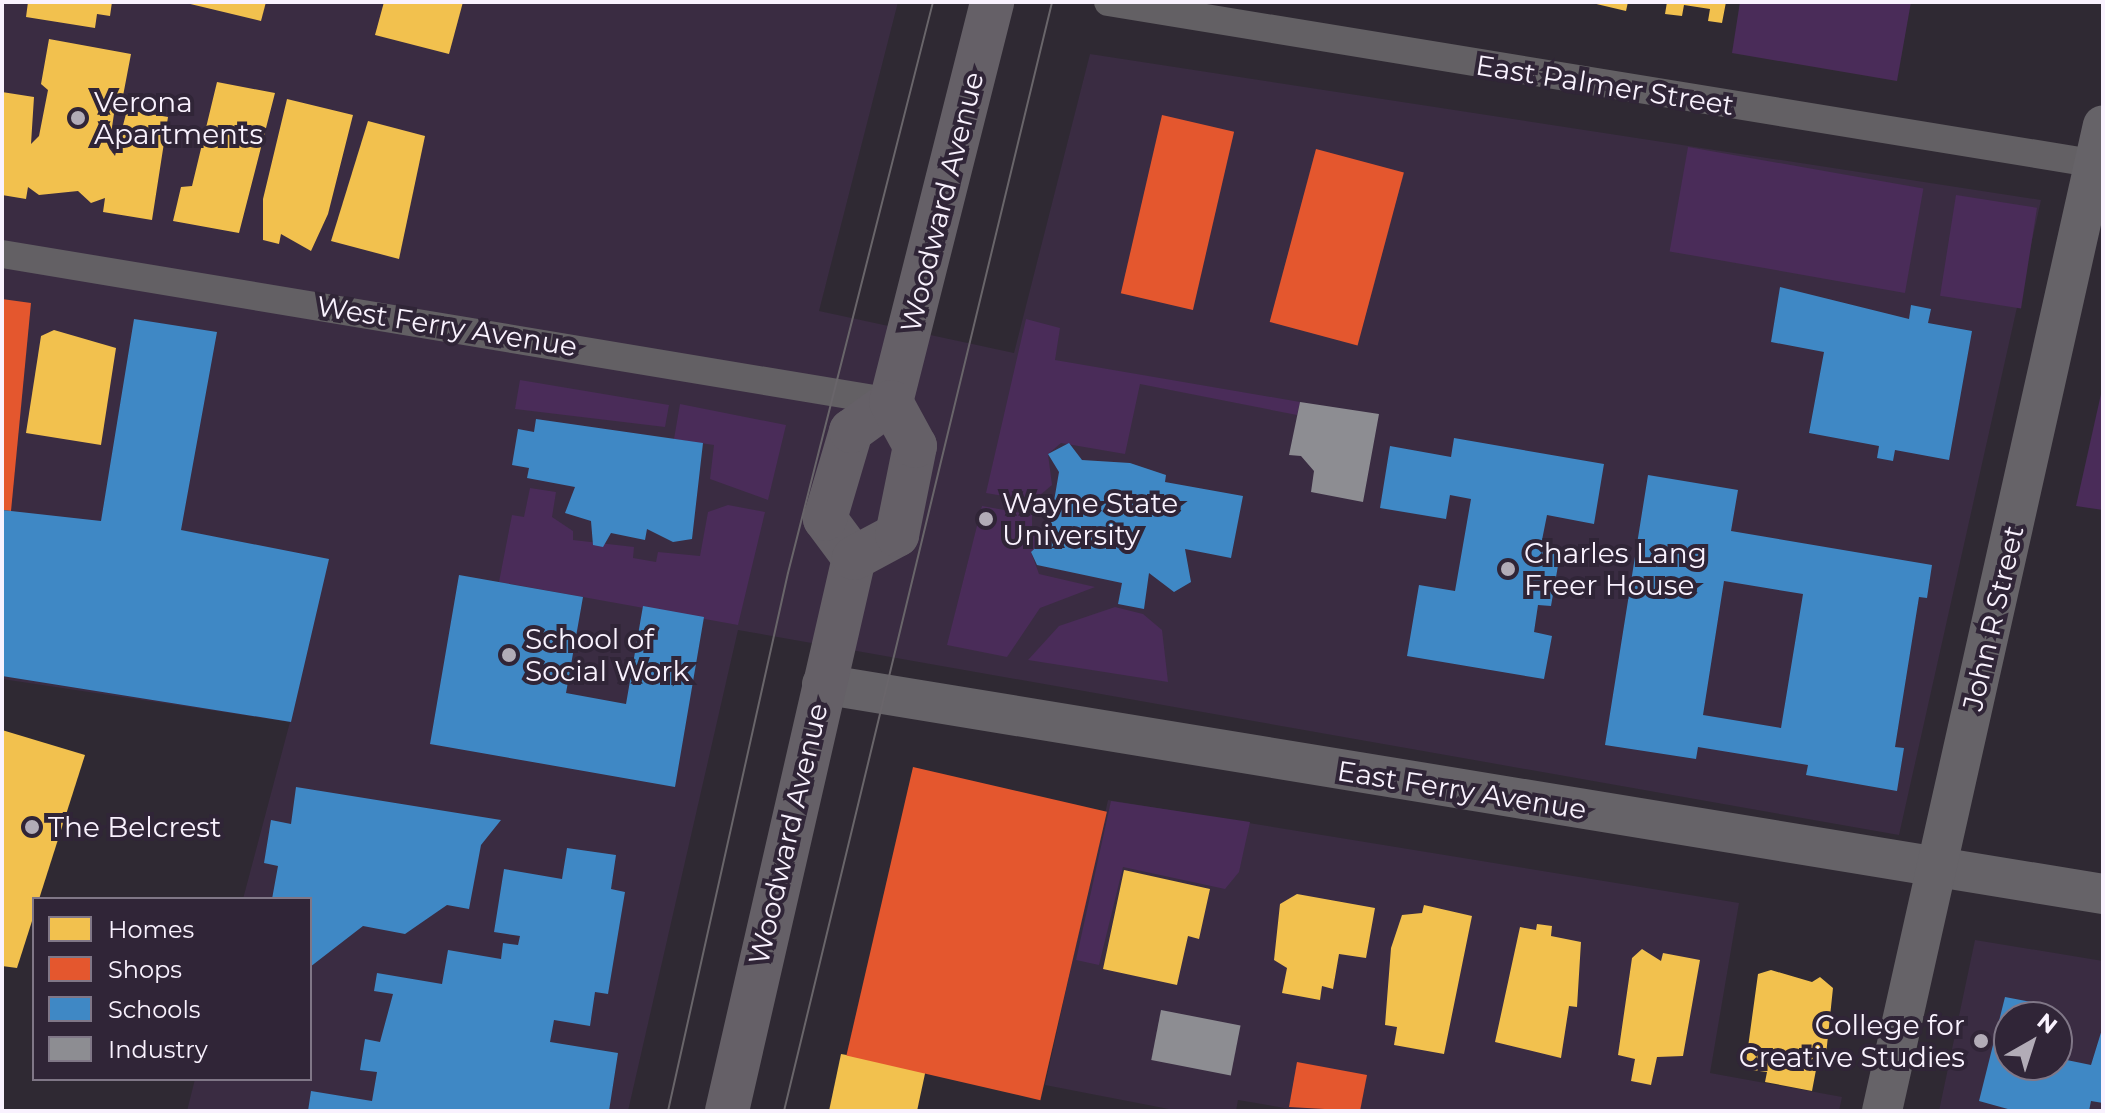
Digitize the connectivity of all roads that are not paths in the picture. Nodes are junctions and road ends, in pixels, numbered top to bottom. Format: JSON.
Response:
{"nodes":[{"id":1,"x":992,"y":2,"type":"edge"},
{"id":2,"x":1108,"y":2,"type":"edge"},
{"id":3,"x":2103,"y":125,"type":"edge"},
{"id":4,"x":2098,"y":165,"type":"edge"},
{"id":5,"x":2,"y":254,"type":"edge"},
{"id":6,"x":891,"y":402,"type":"junction"},
{"id":7,"x":854,"y":558,"type":"junction"},
{"id":8,"x":822,"y":684,"type":"junction"},
{"id":9,"x":1937,"y":867,"type":"junction"},
{"id":10,"x":2103,"y":894,"type":"edge"},
{"id":11,"x":727,"y":1111,"type":"edge"},
{"id":12,"x":1882,"y":1111,"type":"edge"}],
"edges":[{"from":1,"to":6,"type":"main road","name":"Woodward Avenue"},
{"from":2,"to":4,"type":"street","name":"East Palmer Street"},
{"from":3,"to":4,"type":"street","name":"John R Street"},
{"from":4,"to":9,"type":"street","name":"John R Street"},
{"from":5,"to":6,"type":"street","name":"West Ferry Avenue"},
{"from":6,"to":7,"type":"main road"},
{"from":6,"to":7,"type":"main road"},
{"from":7,"to":8,"type":"main road","name":"Woodward Avenue"},
{"from":8,"to":9,"type":"street","name":"East Ferry Avenue"},
{"from":8,"to":11,"type":"main road","name":"Woodward Avenue"},
{"from":9,"to":10,"type":"street","name":"East Ferry Avenue"},
{"from":9,"to":12,"type":"street","name":"John R Street"}]}
